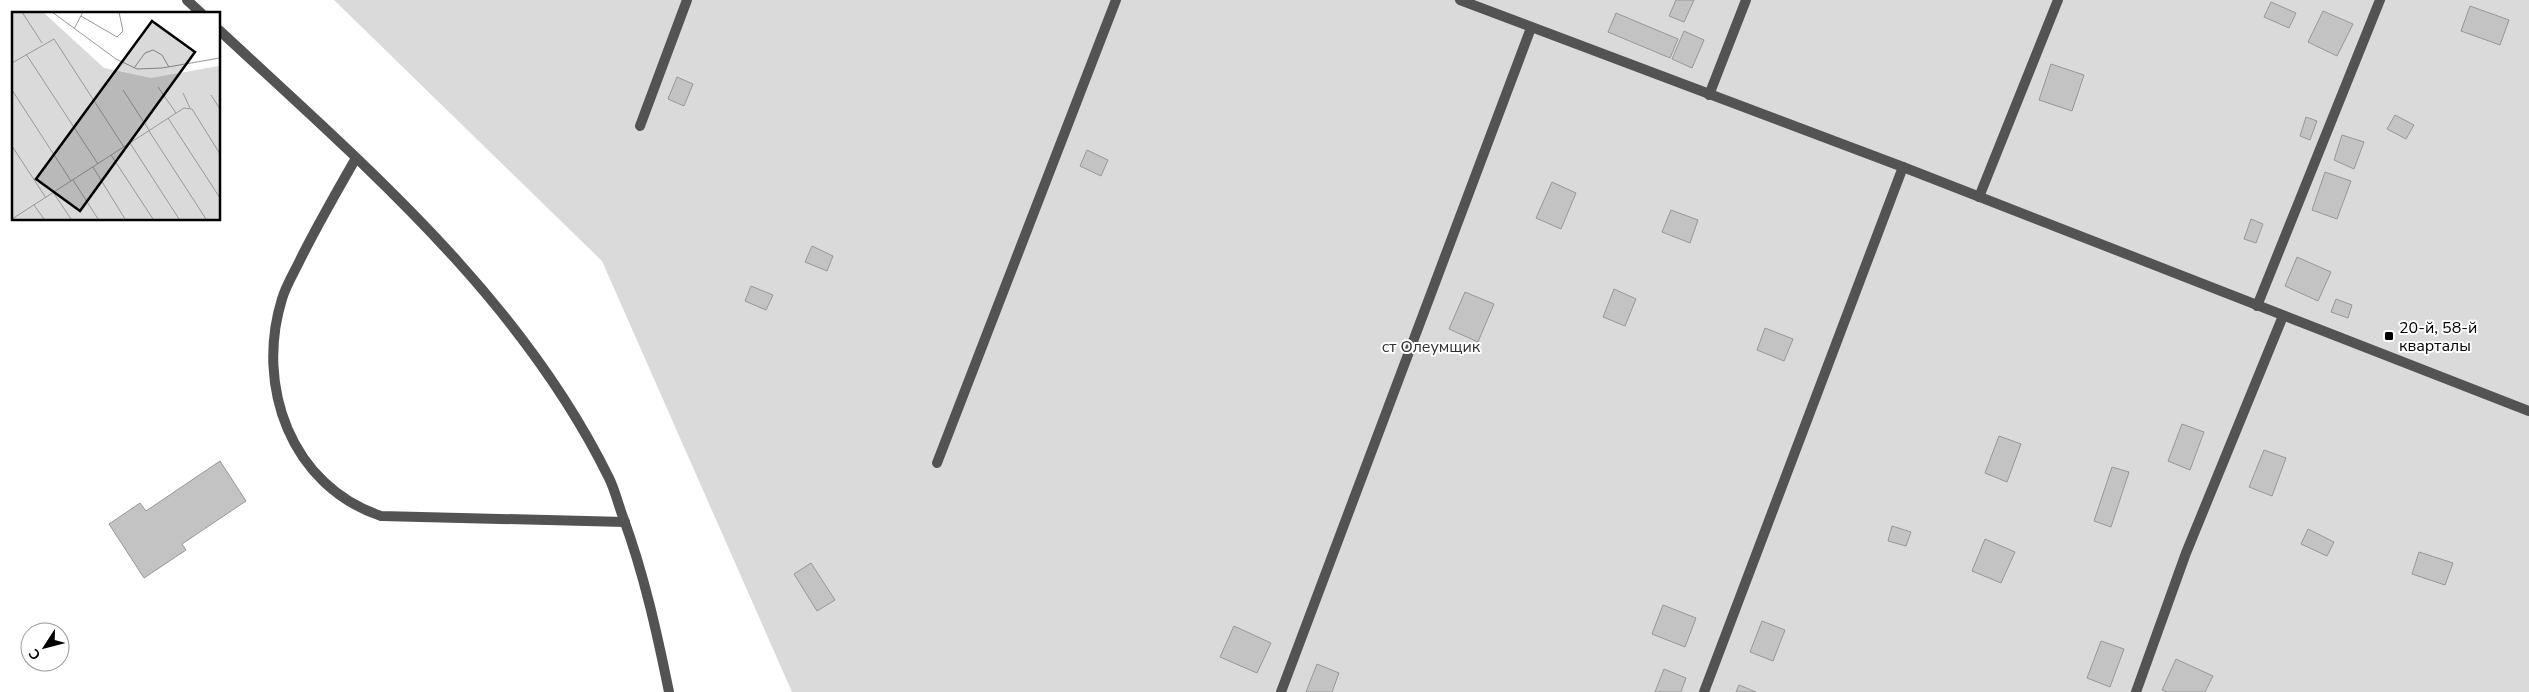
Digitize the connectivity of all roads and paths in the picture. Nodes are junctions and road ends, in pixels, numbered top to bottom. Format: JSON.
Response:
{"nodes":[{"id":1,"x":187,"y":0,"type":"edge"},
{"id":2,"x":687,"y":0,"type":"edge"},
{"id":3,"x":1116,"y":0,"type":"edge"},
{"id":4,"x":1460,"y":0,"type":"edge"},
{"id":5,"x":1746,"y":0,"type":"edge"},
{"id":6,"x":2058,"y":0,"type":"edge"},
{"id":7,"x":2380,"y":0,"type":"edge"},
{"id":8,"x":200,"y":12,"type":"edge"},
{"id":9,"x":1531,"y":28,"type":"junction"},
{"id":10,"x":220,"y":31,"type":"edge"},
{"id":11,"x":1709,"y":95,"type":"junction"},
{"id":12,"x":640,"y":126,"type":"dead end"},
{"id":13,"x":356,"y":158,"type":"junction"},
{"id":14,"x":1903,"y":168,"type":"junction"},
{"id":15,"x":1979,"y":197,"type":"junction"},
{"id":16,"x":2257,"y":306,"type":"junction"},
{"id":17,"x":2283,"y":316,"type":"junction"},
{"id":18,"x":2529,"y":411,"type":"edge"},
{"id":19,"x":937,"y":463,"type":"dead end"},
{"id":20,"x":625,"y":522,"type":"junction"},
{"id":21,"x":669,"y":692,"type":"edge"},
{"id":22,"x":1280,"y":692,"type":"edge"},
{"id":23,"x":1704,"y":692,"type":"edge"},
{"id":24,"x":2136,"y":692,"type":"edge"}],
"edges":[{"from":1,"to":8,"type":"street"},
{"from":2,"to":12,"type":"street"},
{"from":3,"to":19,"type":"street"},
{"from":4,"to":9,"type":"street"},
{"from":5,"to":11,"type":"street"},
{"from":6,"to":15,"type":"street"},
{"from":7,"to":16,"type":"street"},
{"from":9,"to":11,"type":"street"},
{"from":9,"to":22,"type":"street"},
{"from":10,"to":13,"type":"street"},
{"from":11,"to":14,"type":"street"},
{"from":13,"to":20,"type":"street"},
{"from":13,"to":20,"type":"street"},
{"from":14,"to":15,"type":"street"},
{"from":14,"to":23,"type":"street"},
{"from":15,"to":16,"type":"street"},
{"from":16,"to":17,"type":"street"},
{"from":17,"to":18,"type":"street"},
{"from":17,"to":24,"type":"street"},
{"from":20,"to":21,"type":"street"}]}
